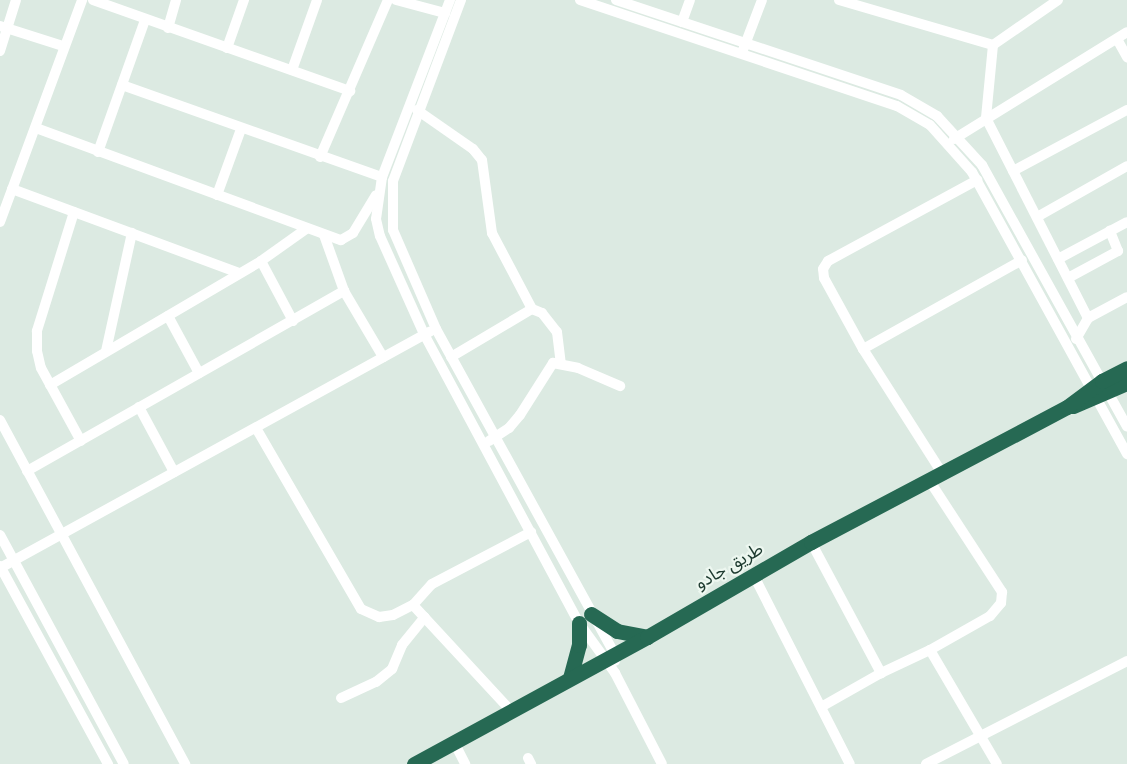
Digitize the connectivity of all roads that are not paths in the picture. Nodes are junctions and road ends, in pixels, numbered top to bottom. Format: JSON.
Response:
{"nodes":[{"id":1,"x":16,"y":0,"type":"edge"},
{"id":2,"x":82,"y":0,"type":"edge"},
{"id":3,"x":93,"y":0,"type":"edge"},
{"id":4,"x":176,"y":0,"type":"edge"},
{"id":5,"x":244,"y":0,"type":"edge"},
{"id":6,"x":317,"y":0,"type":"edge"},
{"id":7,"x":388,"y":0,"type":"edge"},
{"id":8,"x":396,"y":0,"type":"edge"},
{"id":9,"x":450,"y":0,"type":"edge"},
{"id":10,"x":461,"y":0,"type":"edge"},
{"id":11,"x":580,"y":0,"type":"edge"},
{"id":12,"x":616,"y":0,"type":"edge"},
{"id":13,"x":690,"y":0,"type":"edge"},
{"id":14,"x":762,"y":0,"type":"edge"},
{"id":15,"x":842,"y":0,"type":"edge"},
{"id":16,"x":1058,"y":0,"type":"edge"},
{"id":17,"x":445,"y":13,"type":"junction"},
{"id":18,"x":145,"y":20,"type":"junction"},
{"id":19,"x":682,"y":22,"type":"junction"},
{"id":20,"x":4,"y":28,"type":"edge"},
{"id":21,"x":168,"y":28,"type":"junction"},
{"id":22,"x":1122,"y":36,"type":"edge"},
{"id":23,"x":993,"y":45,"type":"junction"},
{"id":24,"x":63,"y":46,"type":"junction"},
{"id":25,"x":227,"y":48,"type":"junction"},
{"id":26,"x":743,"y":49,"type":"junction"},
{"id":27,"x":0,"y":51,"type":"edge"},
{"id":28,"x":1127,"y":57,"type":"edge"},
{"id":29,"x":292,"y":70,"type":"junction"},
{"id":30,"x":122,"y":85,"type":"junction"},
{"id":31,"x":350,"y":90,"type":"junction"},
{"id":32,"x":417,"y":110,"type":"junction"},
{"id":33,"x":1127,"y":110,"type":"edge"},
{"id":34,"x":986,"y":118,"type":"junction"},
{"id":35,"x":36,"y":128,"type":"junction"},
{"id":36,"x":241,"y":129,"type":"junction"},
{"id":37,"x":958,"y":136,"type":"junction"},
{"id":38,"x":948,"y":143,"type":"junction"},
{"id":39,"x":98,"y":152,"type":"junction"},
{"id":40,"x":320,"y":157,"type":"junction"},
{"id":41,"x":1127,"y":166,"type":"edge"},
{"id":42,"x":1013,"y":171,"type":"junction"},
{"id":43,"x":382,"y":177,"type":"junction"},
{"id":44,"x":976,"y":180,"type":"junction"},
{"id":45,"x":12,"y":189,"type":"junction"},
{"id":46,"x":379,"y":191,"type":"junction"},
{"id":47,"x":218,"y":195,"type":"junction"},
{"id":48,"x":74,"y":212,"type":"junction"},
{"id":49,"x":1037,"y":217,"type":"junction"},
{"id":50,"x":0,"y":222,"type":"edge"},
{"id":51,"x":1127,"y":222,"type":"edge"},
{"id":52,"x":306,"y":229,"type":"junction"},
{"id":53,"x":1110,"y":231,"type":"junction"},
{"id":54,"x":132,"y":233,"type":"junction"},
{"id":55,"x":324,"y":235,"type":"junction"},
{"id":56,"x":1058,"y":259,"type":"junction"},
{"id":57,"x":1022,"y":260,"type":"junction"},
{"id":58,"x":261,"y":261,"type":"junction"},
{"id":59,"x":239,"y":273,"type":"junction"},
{"id":60,"x":1068,"y":278,"type":"junction"},
{"id":61,"x":344,"y":291,"type":"junction"},
{"id":62,"x":1127,"y":297,"type":"edge"},
{"id":63,"x":532,"y":309,"type":"junction"},
{"id":64,"x":168,"y":316,"type":"junction"},
{"id":65,"x":1088,"y":318,"type":"junction"},
{"id":66,"x":293,"y":321,"type":"junction"},
{"id":67,"x":436,"y":329,"type":"junction"},
{"id":68,"x":424,"y":334,"type":"junction"},
{"id":69,"x":1076,"y":339,"type":"junction"},
{"id":70,"x":863,"y":349,"type":"junction"},
{"id":71,"x":106,"y":351,"type":"junction"},
{"id":72,"x":383,"y":357,"type":"junction"},
{"id":73,"x":451,"y":357,"type":"junction"},
{"id":74,"x":561,"y":363,"type":"junction"},
{"id":75,"x":1127,"y":368,"type":"edge"},
{"id":76,"x":200,"y":373,"type":"junction"},
{"id":77,"x":1127,"y":383,"type":"edge"},
{"id":78,"x":50,"y":385,"type":"junction"},
{"id":79,"x":620,"y":386,"type":"dead end"},
{"id":80,"x":1099,"y":390,"type":"junction"},
{"id":81,"x":139,"y":407,"type":"junction"},
{"id":82,"x":0,"y":420,"type":"edge"},
{"id":83,"x":1127,"y":427,"type":"edge"},
{"id":84,"x":256,"y":428,"type":"junction"},
{"id":85,"x":494,"y":438,"type":"junction"},
{"id":86,"x":81,"y":441,"type":"junction"},
{"id":87,"x":484,"y":444,"type":"junction"},
{"id":88,"x":1127,"y":454,"type":"edge"},
{"id":89,"x":27,"y":471,"type":"junction"},
{"id":90,"x":174,"y":472,"type":"junction"},
{"id":91,"x":935,"y":477,"type":"junction"},
{"id":92,"x":531,"y":532,"type":"junction"},
{"id":93,"x":0,"y":535,"type":"edge"},
{"id":94,"x":61,"y":535,"type":"junction"},
{"id":95,"x":811,"y":542,"type":"junction"},
{"id":96,"x":14,"y":561,"type":"junction"},
{"id":97,"x":0,"y":567,"type":"edge"},
{"id":98,"x":753,"y":574,"type":"junction"},
{"id":99,"x":413,"y":604,"type":"junction"},
{"id":100,"x":425,"y":617,"type":"junction"},
{"id":101,"x":585,"y":618,"type":"junction"},
{"id":102,"x":647,"y":637,"type":"junction"},
{"id":103,"x":930,"y":650,"type":"junction"},
{"id":104,"x":609,"y":658,"type":"junction"},
{"id":105,"x":1127,"y":661,"type":"edge"},
{"id":106,"x":881,"y":673,"type":"junction"},
{"id":107,"x":570,"y":678,"type":"junction"},
{"id":108,"x":341,"y":698,"type":"dead end"},
{"id":109,"x":821,"y":707,"type":"junction"},
{"id":110,"x":511,"y":711,"type":"junction"},
{"id":111,"x":980,"y":734,"type":"junction"},
{"id":112,"x":454,"y":742,"type":"junction"},
{"id":113,"x":108,"y":764,"type":"edge"},
{"id":114,"x":124,"y":764,"type":"edge"},
{"id":115,"x":185,"y":764,"type":"edge"},
{"id":116,"x":414,"y":764,"type":"edge"},
{"id":117,"x":465,"y":764,"type":"edge"},
{"id":118,"x":662,"y":764,"type":"edge"},
{"id":119,"x":850,"y":764,"type":"edge"},
{"id":120,"x":926,"y":764,"type":"edge"},
{"id":121,"x":997,"y":764,"type":"edge"}],
"edges":[{"from":1,"to":20,"type":"street"},
{"from":2,"to":24,"type":"street"},
{"from":3,"to":18,"type":"street"},
{"from":4,"to":21,"type":"street"},
{"from":5,"to":25,"type":"street"},
{"from":6,"to":29,"type":"street"},
{"from":7,"to":31,"type":"street"},
{"from":8,"to":17,"type":"street"},
{"from":9,"to":17,"type":"street"},
{"from":10,"to":32,"type":"street"},
{"from":11,"to":26,"type":"street"},
{"from":12,"to":19,"type":"street"},
{"from":13,"to":19,"type":"street"},
{"from":14,"to":26,"type":"street"},
{"from":15,"to":23,"type":"street"},
{"from":16,"to":23,"type":"street"},
{"from":17,"to":43,"type":"street"},
{"from":18,"to":21,"type":"street"},
{"from":18,"to":30,"type":"street"},
{"from":19,"to":26,"type":"street"},
{"from":20,"to":24,"type":"street"},
{"from":20,"to":27,"type":"street"},
{"from":21,"to":25,"type":"street"},
{"from":22,"to":28,"type":"street"},
{"from":22,"to":34,"type":"street"},
{"from":23,"to":34,"type":"street"},
{"from":24,"to":35,"type":"street"},
{"from":25,"to":29,"type":"street"},
{"from":26,"to":37,"type":"street"},
{"from":26,"to":38,"type":"street"},
{"from":29,"to":31,"type":"street"},
{"from":30,"to":36,"type":"street"},
{"from":30,"to":39,"type":"street"},
{"from":31,"to":40,"type":"street"},
{"from":32,"to":63,"type":"street"},
{"from":32,"to":67,"type":"street"},
{"from":33,"to":42,"type":"street"},
{"from":34,"to":37,"type":"street"},
{"from":34,"to":42,"type":"street"},
{"from":35,"to":39,"type":"street"},
{"from":35,"to":45,"type":"street"},
{"from":36,"to":40,"type":"street"},
{"from":36,"to":47,"type":"street"},
{"from":37,"to":38,"type":"street"},
{"from":37,"to":69,"type":"street"},
{"from":38,"to":44,"type":"street"},
{"from":39,"to":47,"type":"street"},
{"from":40,"to":43,"type":"street"},
{"from":41,"to":49,"type":"street"},
{"from":42,"to":49,"type":"street"},
{"from":43,"to":46,"type":"street"},
{"from":44,"to":57,"type":"street"},
{"from":44,"to":70,"type":"street"},
{"from":45,"to":48,"type":"street"},
{"from":45,"to":50,"type":"street"},
{"from":46,"to":55,"type":"street"},
{"from":46,"to":68,"type":"street"},
{"from":47,"to":52,"type":"street"},
{"from":48,"to":54,"type":"street"},
{"from":48,"to":78,"type":"street"},
{"from":49,"to":56,"type":"street"},
{"from":51,"to":53,"type":"street"},
{"from":52,"to":55,"type":"street"},
{"from":52,"to":58,"type":"street"},
{"from":53,"to":56,"type":"street"},
{"from":53,"to":60,"type":"street"},
{"from":54,"to":59,"type":"street"},
{"from":54,"to":71,"type":"street"},
{"from":55,"to":61,"type":"street"},
{"from":56,"to":60,"type":"street"},
{"from":57,"to":70,"type":"street"},
{"from":57,"to":80,"type":"street"},
{"from":58,"to":59,"type":"street"},
{"from":58,"to":66,"type":"street"},
{"from":59,"to":64,"type":"street"},
{"from":60,"to":65,"type":"street"},
{"from":61,"to":66,"type":"street"},
{"from":61,"to":72,"type":"street"},
{"from":62,"to":65,"type":"street"},
{"from":63,"to":73,"type":"street"},
{"from":63,"to":74,"type":"street"},
{"from":64,"to":71,"type":"street"},
{"from":64,"to":76,"type":"street"},
{"from":65,"to":69,"type":"street"},
{"from":66,"to":76,"type":"street"},
{"from":67,"to":68,"type":"street"},
{"from":67,"to":73,"type":"street"},
{"from":68,"to":72,"type":"street"},
{"from":68,"to":87,"type":"street"},
{"from":69,"to":80,"type":"street"},
{"from":70,"to":91,"type":"street"},
{"from":71,"to":78,"type":"street"},
{"from":72,"to":84,"type":"street"},
{"from":73,"to":85,"type":"street"},
{"from":74,"to":79,"type":"street"},
{"from":74,"to":85,"type":"street"},
{"from":75,"to":80,"type":"highway","name":"طريق جادو"},
{"from":76,"to":81,"type":"street"},
{"from":77,"to":80,"type":"highway","name":"طريق جادو"},
{"from":78,"to":86,"type":"street"},
{"from":80,"to":83,"type":"street"},
{"from":80,"to":88,"type":"street"},
{"from":80,"to":91,"type":"highway","name":"طريق جادو"},
{"from":81,"to":86,"type":"street"},
{"from":81,"to":90,"type":"street"},
{"from":82,"to":89,"type":"street"},
{"from":84,"to":90,"type":"street"},
{"from":84,"to":99,"type":"street"},
{"from":85,"to":87,"type":"street"},
{"from":85,"to":101,"type":"street"},
{"from":86,"to":89,"type":"street"},
{"from":87,"to":92,"type":"street"},
{"from":89,"to":94,"type":"street"},
{"from":90,"to":94,"type":"street"},
{"from":91,"to":95,"type":"highway","name":"طريق جادو"},
{"from":91,"to":103,"type":"street"},
{"from":92,"to":99,"type":"street"},
{"from":92,"to":101,"type":"street"},
{"from":93,"to":96,"type":"street"},
{"from":94,"to":96,"type":"street"},
{"from":94,"to":115,"type":"street"},
{"from":95,"to":98,"type":"highway","name":"طريق جادو"},
{"from":95,"to":106,"type":"street"},
{"from":96,"to":97,"type":"street"},
{"from":96,"to":114,"type":"street"},
{"from":97,"to":113,"type":"street"},
{"from":98,"to":102,"type":"highway","name":"طريق جادو"},
{"from":98,"to":109,"type":"street"},
{"from":99,"to":100,"type":"street"},
{"from":100,"to":108,"type":"street"},
{"from":100,"to":110,"type":"street"},
{"from":101,"to":102,"type":"highway"},
{"from":101,"to":104,"type":"street"},
{"from":101,"to":107,"type":"highway"},
{"from":102,"to":104,"type":"highway","name":"طريق جادو"},
{"from":103,"to":106,"type":"street"},
{"from":103,"to":111,"type":"street"},
{"from":104,"to":107,"type":"highway","name":"طريق جادو"},
{"from":104,"to":118,"type":"street"},
{"from":105,"to":111,"type":"street"},
{"from":106,"to":109,"type":"street"},
{"from":107,"to":110,"type":"highway","name":"طريق جادو"},
{"from":109,"to":119,"type":"street"},
{"from":110,"to":112,"type":"highway","name":"طريق جادو"},
{"from":111,"to":120,"type":"street"},
{"from":111,"to":121,"type":"street"},
{"from":112,"to":116,"type":"highway","name":"طريق جادو"},
{"from":112,"to":117,"type":"street"}]}
